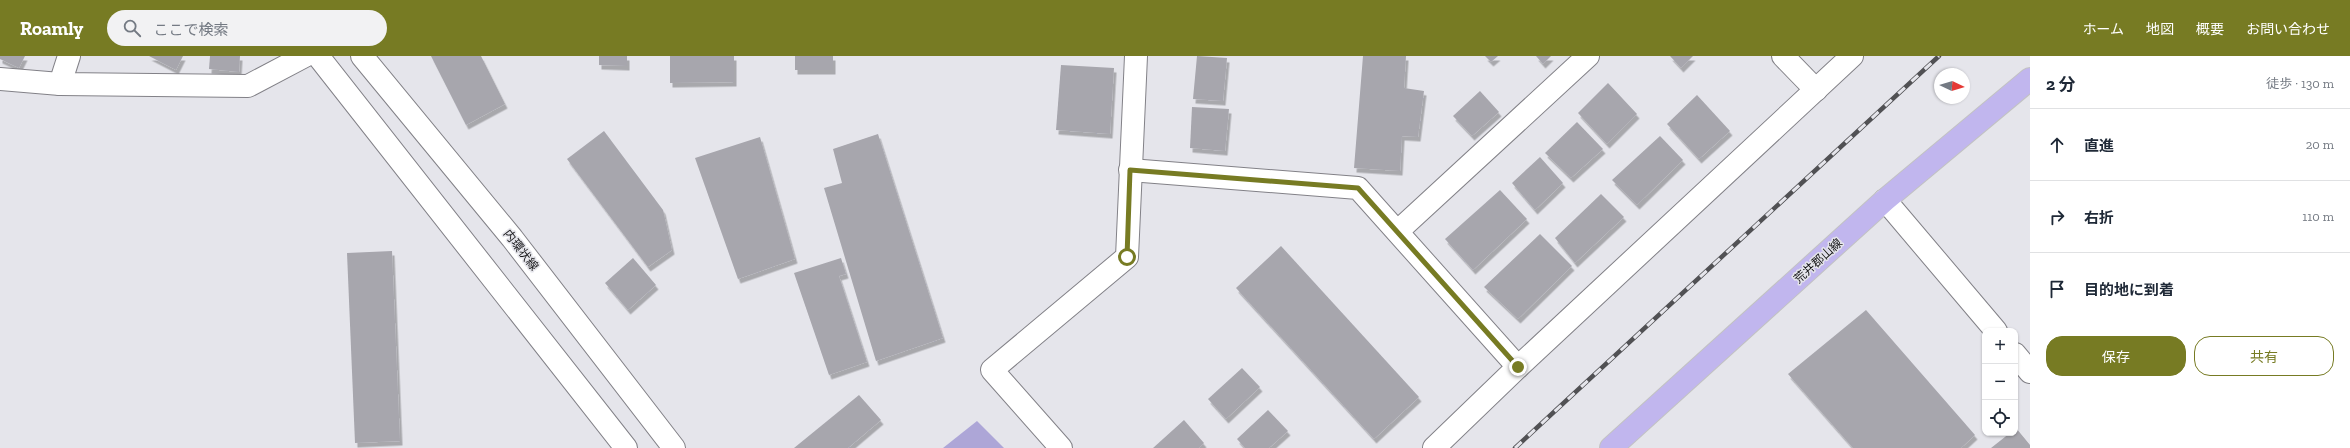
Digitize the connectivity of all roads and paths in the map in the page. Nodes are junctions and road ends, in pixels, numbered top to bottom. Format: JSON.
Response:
{"nodes":[{"id":1,"x":69,"y":56,"type":"edge"},
{"id":2,"x":305,"y":56,"type":"edge"},
{"id":3,"x":318,"y":56,"type":"edge"},
{"id":4,"x":362,"y":56,"type":"edge"},
{"id":5,"x":1136,"y":56,"type":"edge"},
{"id":6,"x":1588,"y":56,"type":"edge"},
{"id":7,"x":1783,"y":56,"type":"edge"},
{"id":8,"x":1852,"y":56,"type":"edge"},
{"id":9,"x":0,"y":79,"type":"edge"},
{"id":10,"x":2030,"y":79,"type":"edge"},
{"id":11,"x":60,"y":84,"type":"junction"},
{"id":12,"x":1816,"y":90,"type":"junction"},
{"id":13,"x":1130,"y":170,"type":"junction"},
{"id":14,"x":1885,"y":200,"type":"junction"},
{"id":15,"x":1398,"y":231,"type":"junction"},
{"id":16,"x":1993,"y":328,"type":"edge"},
{"id":17,"x":2018,"y":358,"type":"edge"},
{"id":18,"x":1518,"y":367,"type":"junction"},
{"id":19,"x":2030,"y":372,"type":"edge"},
{"id":20,"x":626,"y":448,"type":"edge"},
{"id":21,"x":674,"y":448,"type":"edge"},
{"id":22,"x":1061,"y":448,"type":"edge"},
{"id":23,"x":1434,"y":448,"type":"edge"},
{"id":24,"x":1611,"y":448,"type":"edge"}],
"edges":[{"from":1,"to":11,"type":"street"},
{"from":2,"to":11,"type":"street"},
{"from":3,"to":20,"type":"street"},
{"from":4,"to":21,"type":"street","name":"内環状線"},
{"from":5,"to":13,"type":"street"},
{"from":6,"to":15,"type":"street"},
{"from":7,"to":12,"type":"street"},
{"from":8,"to":12,"type":"street"},
{"from":9,"to":11,"type":"street"},
{"from":10,"to":14,"type":"main road","name":"荒井郡山線"},
{"from":12,"to":18,"type":"street"},
{"from":13,"to":15,"type":"street"},
{"from":13,"to":22,"type":"street"},
{"from":14,"to":16,"type":"street"},
{"from":14,"to":24,"type":"main road","name":"荒井郡山線"},
{"from":15,"to":18,"type":"street"},
{"from":17,"to":19,"type":"street"},
{"from":18,"to":23,"type":"street"}]}
